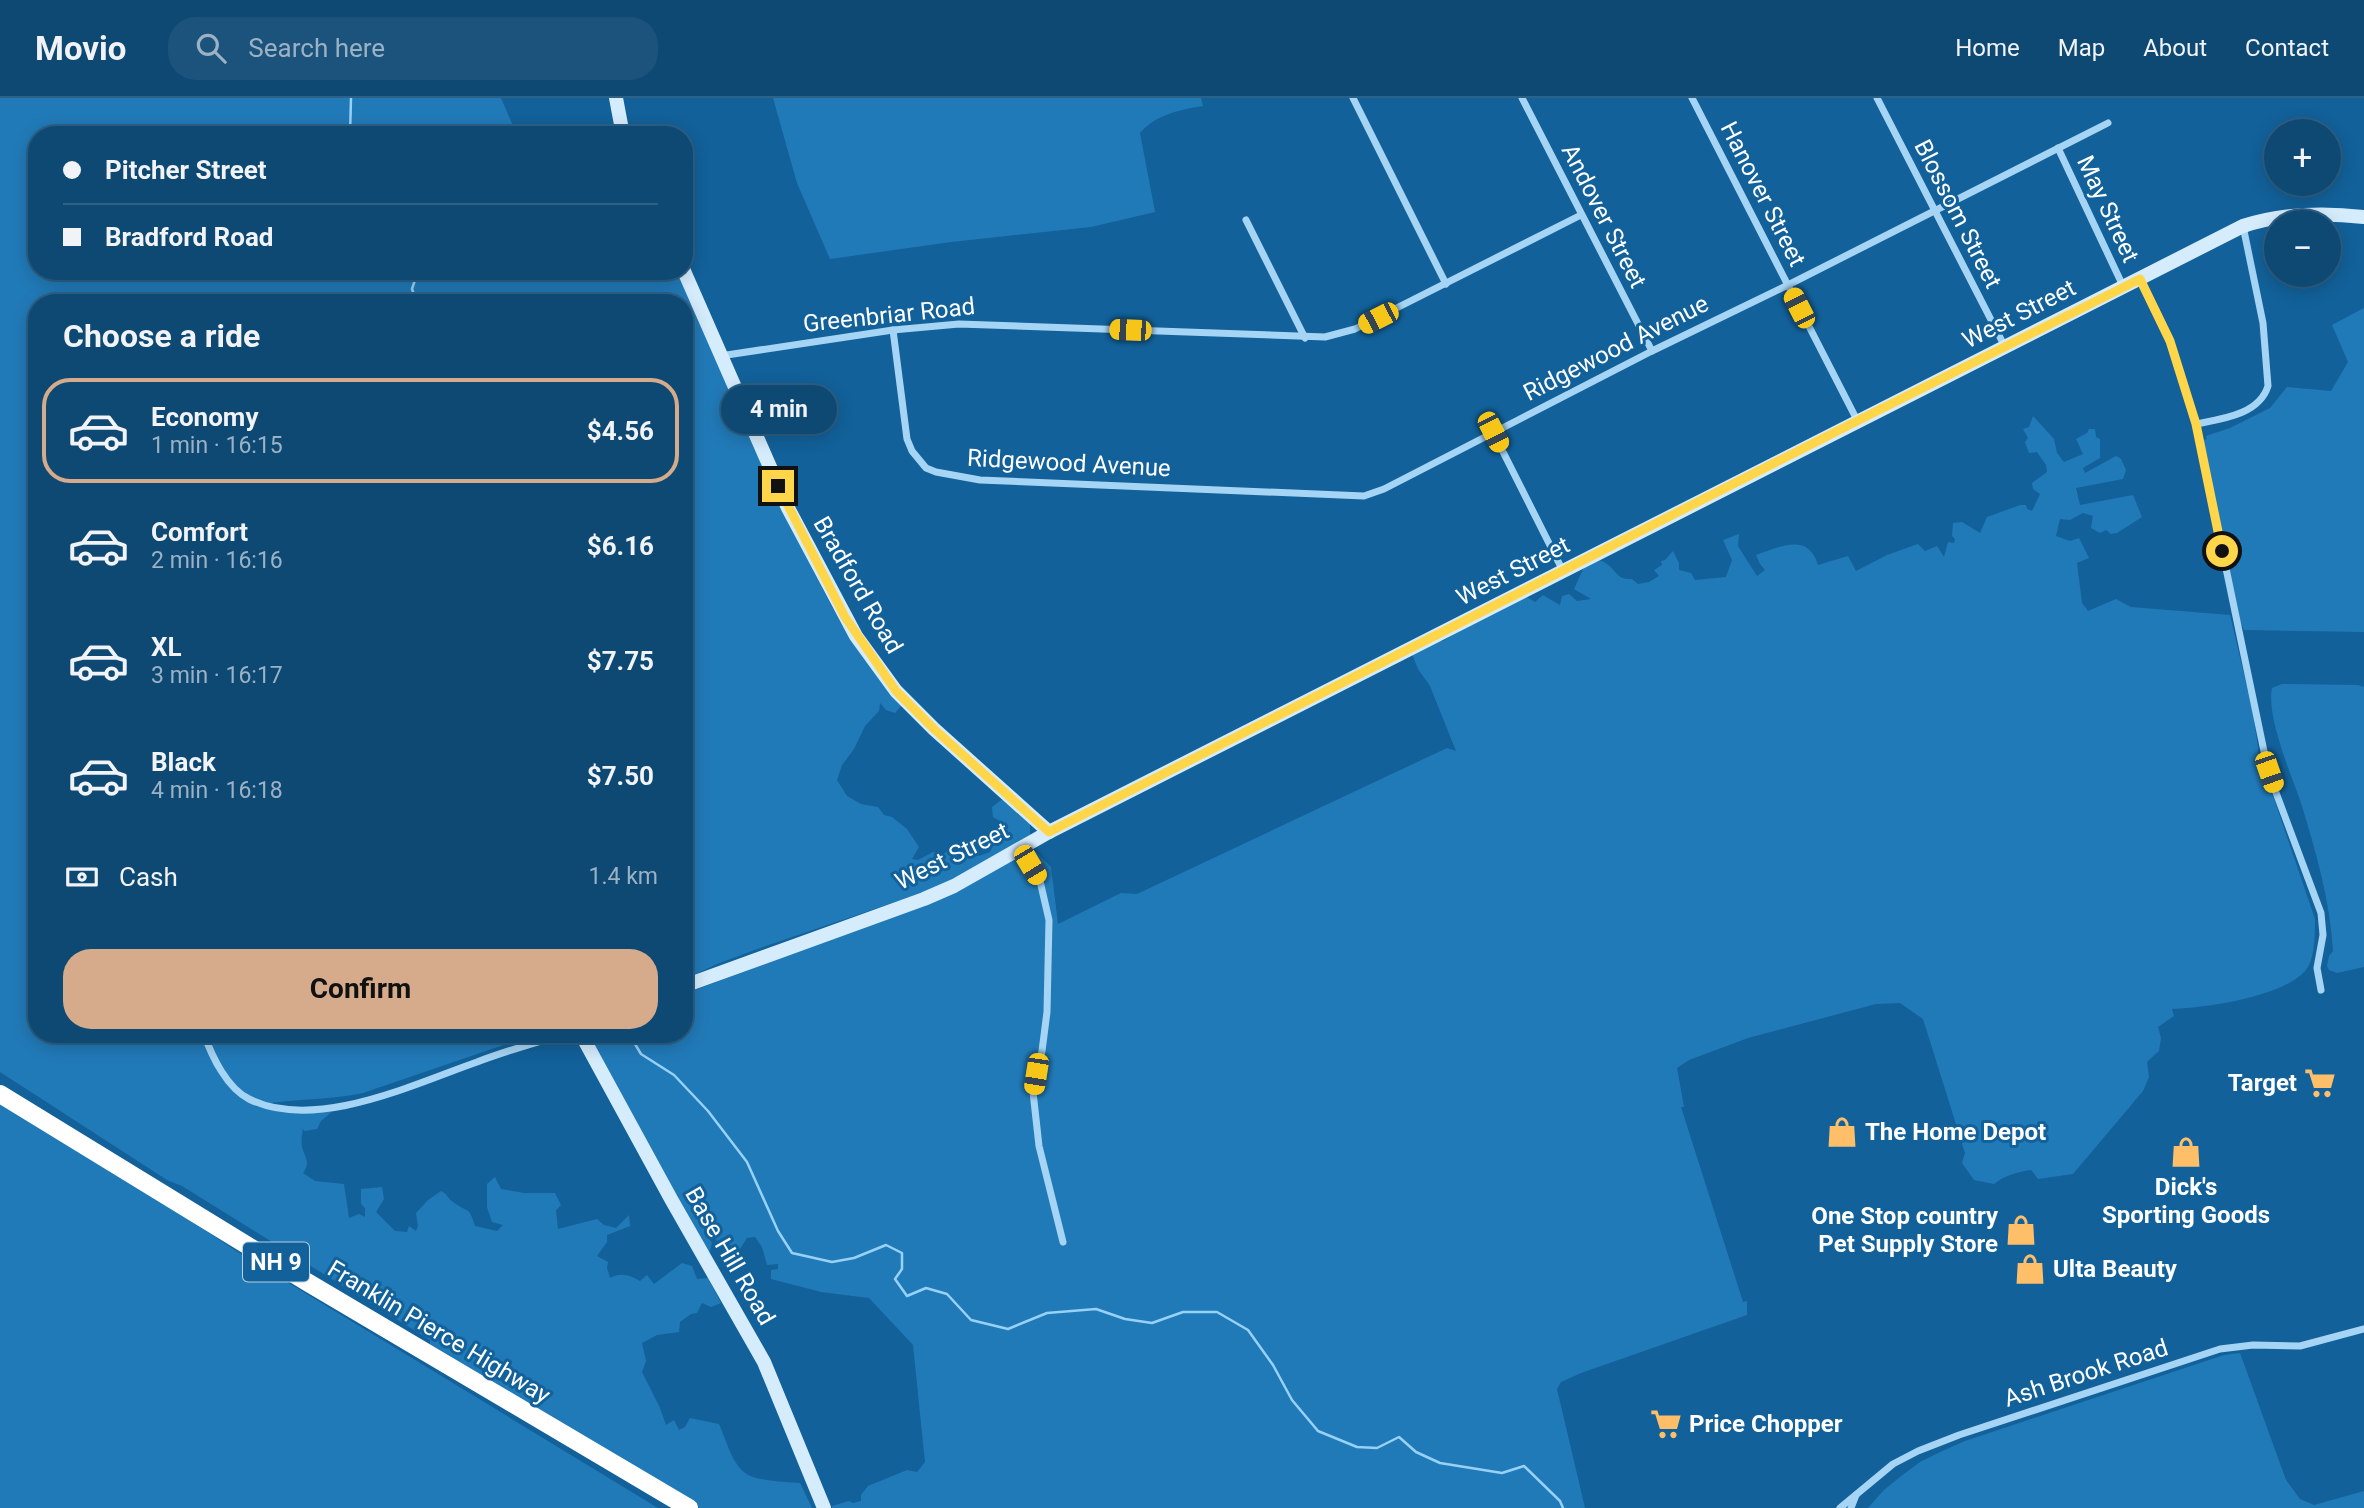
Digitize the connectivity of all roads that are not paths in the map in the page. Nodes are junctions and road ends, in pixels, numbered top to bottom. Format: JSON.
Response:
{"nodes":[{"id":1,"x":616,"y":98,"type":"edge"},
{"id":2,"x":1353,"y":98,"type":"edge"},
{"id":3,"x":1522,"y":98,"type":"edge"},
{"id":4,"x":1692,"y":98,"type":"edge"},
{"id":5,"x":1877,"y":98,"type":"edge"},
{"id":6,"x":2108,"y":122,"type":"dead end"},
{"id":7,"x":621,"y":126,"type":"edge"},
{"id":8,"x":2057,"y":148,"type":"junction"},
{"id":9,"x":1934,"y":211,"type":"junction"},
{"id":10,"x":1581,"y":215,"type":"junction"},
{"id":11,"x":2364,"y":217,"type":"edge"},
{"id":12,"x":1247,"y":220,"type":"dead end"},
{"id":13,"x":2243,"y":226,"type":"junction"},
{"id":14,"x":2140,"y":279,"type":"junction"},
{"id":15,"x":688,"y":280,"type":"edge"},
{"id":16,"x":1446,"y":284,"type":"junction"},
{"id":17,"x":1788,"y":285,"type":"junction"},
{"id":18,"x":2123,"y":286,"type":"junction"},
{"id":19,"x":893,"y":330,"type":"junction"},
{"id":20,"x":1305,"y":338,"type":"junction"},
{"id":21,"x":2005,"y":348,"type":"junction"},
{"id":22,"x":1652,"y":351,"type":"junction"},
{"id":23,"x":720,"y":356,"type":"junction"},
{"id":24,"x":1857,"y":421,"type":"junction"},
{"id":25,"x":2196,"y":424,"type":"junction"},
{"id":26,"x":1493,"y":432,"type":"junction"},
{"id":27,"x":1563,"y":571,"type":"junction"},
{"id":28,"x":1049,"y":832,"type":"junction"},
{"id":29,"x":1021,"y":849,"type":"junction"},
{"id":30,"x":693,"y":983,"type":"edge"},
{"id":31,"x":2321,"y":990,"type":"dead end"},
{"id":32,"x":208,"y":1043,"type":"edge"},
{"id":33,"x":536,"y":1043,"type":"edge"},
{"id":34,"x":586,"y":1043,"type":"edge"},
{"id":35,"x":0,"y":1094,"type":"edge"},
{"id":36,"x":1063,"y":1242,"type":"dead end"},
{"id":37,"x":2364,"y":1329,"type":"edge"},
{"id":38,"x":602,"y":1458,"type":"junction"},
{"id":39,"x":1856,"y":1494,"type":"junction"},
{"id":40,"x":668,"y":1508,"type":"edge"},
{"id":41,"x":689,"y":1508,"type":"edge"},
{"id":42,"x":824,"y":1508,"type":"edge"},
{"id":43,"x":1840,"y":1508,"type":"edge"},
{"id":44,"x":1851,"y":1508,"type":"edge"}],
"edges":[{"from":1,"to":7,"type":"street"},
{"from":2,"to":16,"type":"street"},
{"from":3,"to":10,"type":"street","name":"Andover Street"},
{"from":4,"to":17,"type":"street","name":"Hanover Street"},
{"from":5,"to":9,"type":"street","name":"Blossom Street"},
{"from":6,"to":8,"type":"street","name":"Ridgewood Avenue"},
{"from":8,"to":9,"type":"street","name":"Ridgewood Avenue"},
{"from":8,"to":18,"type":"street","name":"May Street"},
{"from":9,"to":17,"type":"street","name":"Ridgewood Avenue"},
{"from":9,"to":21,"type":"street","name":"Blossom Street"},
{"from":10,"to":16,"type":"street","name":"Greenbriar Road"},
{"from":10,"to":22,"type":"street","name":"Andover Street"},
{"from":11,"to":13,"type":"street","name":"West Street"},
{"from":12,"to":20,"type":"street"},
{"from":13,"to":14,"type":"street","name":"West Street"},
{"from":13,"to":25,"type":"street"},
{"from":14,"to":18,"type":"street","name":"West Street"},
{"from":14,"to":25,"type":"street"},
{"from":15,"to":23,"type":"street","name":"Bradford Road"},
{"from":16,"to":20,"type":"street","name":"Greenbriar Road"},
{"from":17,"to":22,"type":"street","name":"Ridgewood Avenue"},
{"from":17,"to":24,"type":"street","name":"Hanover Street"},
{"from":18,"to":21,"type":"street","name":"West Street"},
{"from":19,"to":20,"type":"street","name":"Greenbriar Road"},
{"from":19,"to":23,"type":"street","name":"Greenbriar Road"},
{"from":19,"to":26,"type":"street","name":"Ridgewood Avenue"},
{"from":21,"to":24,"type":"street","name":"West Street"},
{"from":22,"to":26,"type":"street","name":"Ridgewood Avenue"},
{"from":23,"to":28,"type":"street","name":"Bradford Road"},
{"from":24,"to":27,"type":"street","name":"West Street"},
{"from":25,"to":31,"type":"street"},
{"from":26,"to":27,"type":"street"},
{"from":27,"to":28,"type":"street","name":"West Street"},
{"from":28,"to":29,"type":"street","name":"West Street"},
{"from":29,"to":30,"type":"street","name":"West Street"},
{"from":29,"to":36,"type":"street"},
{"from":32,"to":33,"type":"street"},
{"from":34,"to":42,"type":"street","name":"Base Hill Road"},
{"from":35,"to":38,"type":"highway","name":"Franklin Pierce Highway","number":"NH 9"},
{"from":37,"to":39,"type":"street","name":"Ash Brook Road"},
{"from":38,"to":40,"type":"highway","name":"Franklin Pierce Highway","number":"NH 9"},
{"from":38,"to":41,"type":"highway","name":"Franklin Pierce Highway","number":"NH 9"},
{"from":39,"to":43,"type":"street","name":"Ash Brook Road"},
{"from":39,"to":44,"type":"street"}]}
